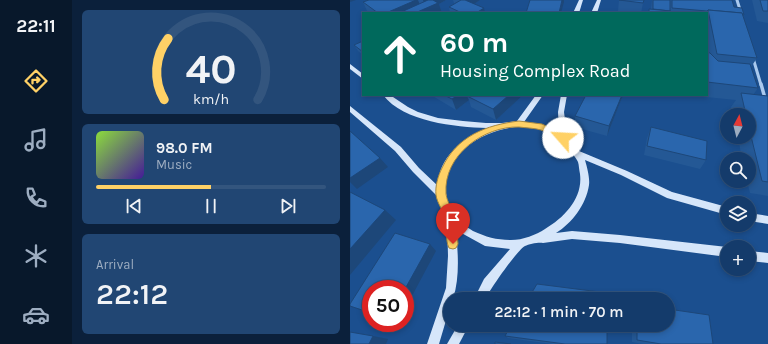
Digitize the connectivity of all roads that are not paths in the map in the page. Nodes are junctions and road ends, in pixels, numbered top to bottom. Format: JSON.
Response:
{"nodes":[{"id":1,"x":581,"y":0,"type":"edge"},
{"id":2,"x":599,"y":0,"type":"edge"},
{"id":3,"x":737,"y":0,"type":"edge"},
{"id":4,"x":576,"y":12,"type":"edge"},
{"id":5,"x":594,"y":12,"type":"edge"},
{"id":6,"x":741,"y":15,"type":"edge"},
{"id":7,"x":751,"y":51,"type":"edge"},
{"id":8,"x":350,"y":66,"type":"edge"},
{"id":9,"x":362,"y":76,"type":"edge"},
{"id":10,"x":387,"y":96,"type":"edge"},
{"id":11,"x":539,"y":96,"type":"edge"},
{"id":12,"x":564,"y":96,"type":"edge"},
{"id":13,"x":350,"y":108,"type":"edge"},
{"id":14,"x":768,"y":109,"type":"edge"},
{"id":15,"x":519,"y":124,"type":"junction"},
{"id":16,"x":499,"y":126,"type":"junction"},
{"id":17,"x":563,"y":138,"type":"junction"},
{"id":18,"x":578,"y":154,"type":"junction"},
{"id":19,"x":441,"y":195,"type":"junction"},
{"id":20,"x":720,"y":209,"type":"edge"},
{"id":21,"x":756,"y":218,"type":"edge"},
{"id":22,"x":451,"y":220,"type":"junction"},
{"id":23,"x":768,"y":220,"type":"edge"},
{"id":24,"x":536,"y":240,"type":"junction"},
{"id":25,"x":520,"y":244,"type":"junction"},
{"id":26,"x":720,"y":251,"type":"edge"},
{"id":27,"x":756,"y":257,"type":"edge"},
{"id":28,"x":768,"y":258,"type":"edge"},
{"id":29,"x":483,"y":292,"type":"edge"},
{"id":30,"x":460,"y":332,"type":"edge"},
{"id":31,"x":433,"y":344,"type":"edge"},
{"id":32,"x":453,"y":344,"type":"edge"}],
"edges":[{"from":1,"to":4,"type":"main road"},
{"from":2,"to":5,"type":"main road"},
{"from":3,"to":6,"type":"street"},
{"from":7,"to":14,"type":"street"},
{"from":8,"to":9,"type":"main road"},
{"from":10,"to":16,"type":"main road"},
{"from":11,"to":15,"type":"main road"},
{"from":12,"to":17,"type":"main road"},
{"from":13,"to":19,"type":"main road"},
{"from":15,"to":16,"type":"main road"},
{"from":15,"to":17,"type":"main road"},
{"from":16,"to":19,"type":"main road"},
{"from":17,"to":18,"type":"main road"},
{"from":18,"to":20,"type":"main road"},
{"from":18,"to":24,"type":"main road"},
{"from":19,"to":22,"type":"main road"},
{"from":21,"to":23,"type":"main road"},
{"from":22,"to":25,"type":"main road"},
{"from":22,"to":31,"type":"main road"},
{"from":24,"to":25,"type":"main road"},
{"from":24,"to":26,"type":"main road"},
{"from":25,"to":29,"type":"main road"},
{"from":27,"to":28,"type":"main road"},
{"from":30,"to":32,"type":"main road"}]}
